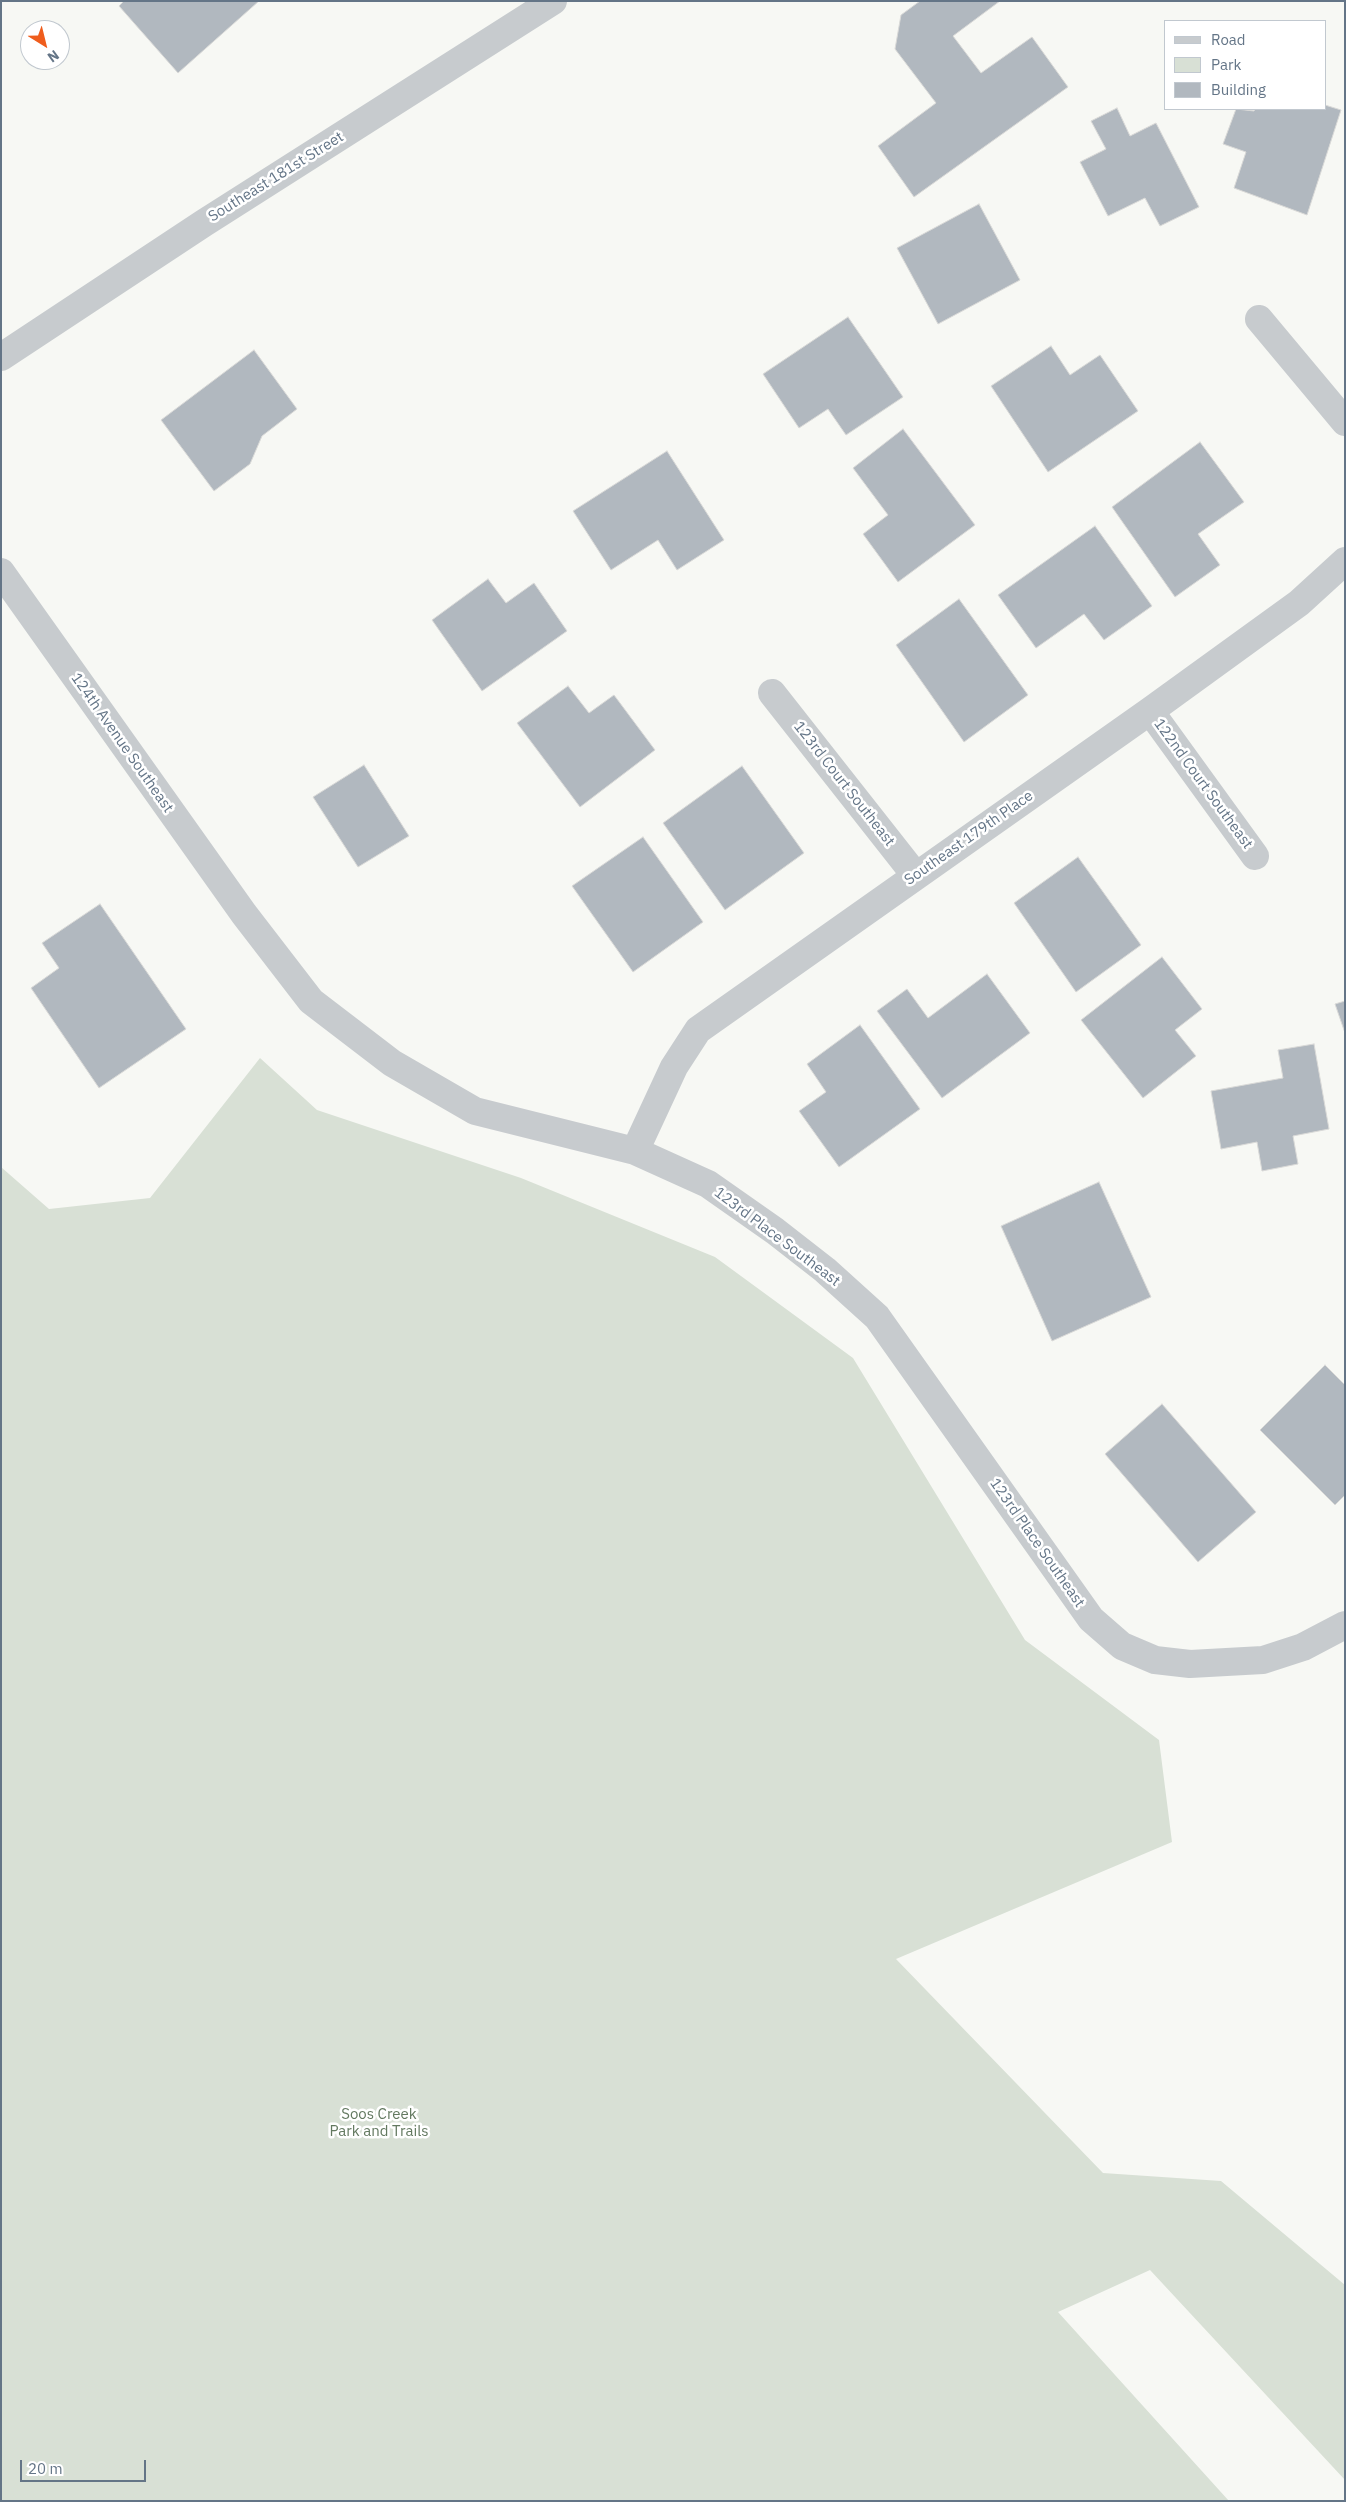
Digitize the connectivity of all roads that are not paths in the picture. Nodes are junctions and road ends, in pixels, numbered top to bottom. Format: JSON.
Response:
{"nodes":[{"id":1,"x":553,"y":1,"type":"edge"},
{"id":2,"x":1259,"y":319,"type":"dead end"},
{"id":3,"x":1,"y":357,"type":"edge"},
{"id":4,"x":1345,"y":422,"type":"edge"},
{"id":5,"x":1345,"y":561,"type":"edge"},
{"id":6,"x":1,"y":572,"type":"edge"},
{"id":7,"x":772,"y":692,"type":"dead end"},
{"id":8,"x":1150,"y":711,"type":"junction"},
{"id":9,"x":1255,"y":856,"type":"dead end"},
{"id":10,"x":916,"y":876,"type":"junction"},
{"id":11,"x":244,"y":914,"type":"joint"},
{"id":12,"x":635,"y":1151,"type":"junction"},
{"id":13,"x":1345,"y":1625,"type":"edge"}],
"edges":[{"from":1,"to":3,"type":"street","name":"Southeast 181st Street"},
{"from":2,"to":4,"type":"street"},
{"from":5,"to":8,"type":"street","name":"Southeast 179th Place"},
{"from":6,"to":11,"type":"street","name":"124th Avenue Southeast"},
{"from":7,"to":10,"type":"street","name":"123rd Court Southeast"},
{"from":8,"to":9,"type":"street","name":"122nd Court Southeast"},
{"from":8,"to":10,"type":"street","name":"Southeast 179th Place"},
{"from":10,"to":12,"type":"street","name":"Southeast 179th Place"},
{"from":11,"to":12,"type":"street","name":"123rd Place Southeast"},
{"from":12,"to":13,"type":"street","name":"123rd Place Southeast"}]}
